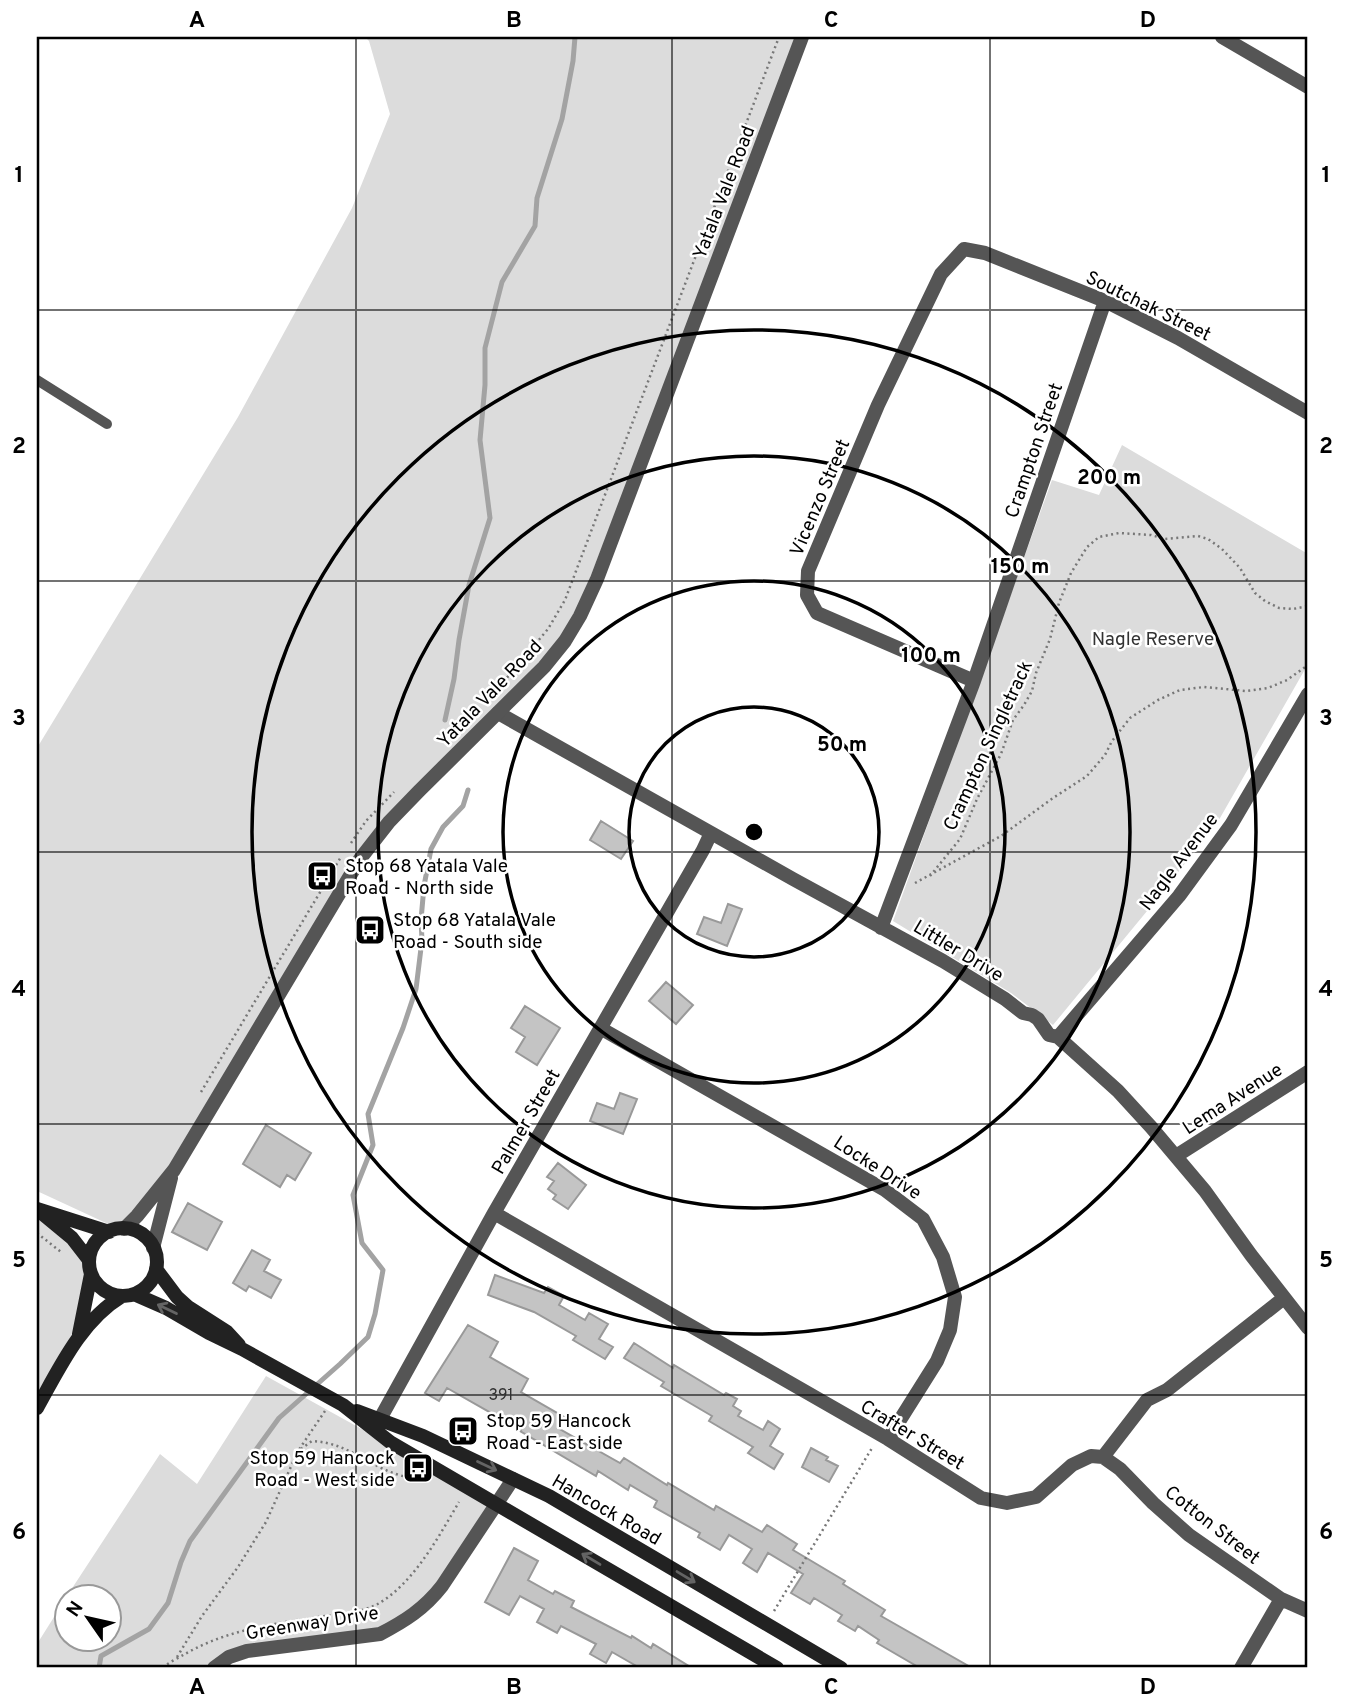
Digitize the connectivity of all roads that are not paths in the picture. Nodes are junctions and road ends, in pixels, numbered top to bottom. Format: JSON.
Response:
{"nodes":[{"id":1,"x":803,"y":37,"type":"edge"},
{"id":2,"x":1222,"y":37,"type":"edge"},
{"id":3,"x":1308,"y":87,"type":"edge"},
{"id":4,"x":964,"y":249,"type":"joint"},
{"id":5,"x":1105,"y":301,"type":"junction"},
{"id":6,"x":37,"y":380,"type":"edge"},
{"id":7,"x":1308,"y":413,"type":"edge"},
{"id":8,"x":107,"y":425,"type":"dead end"},
{"id":9,"x":974,"y":681,"type":"junction"},
{"id":10,"x":1308,"y":694,"type":"edge"},
{"id":11,"x":498,"y":713,"type":"junction"},
{"id":12,"x":711,"y":833,"type":"junction"},
{"id":13,"x":881,"y":928,"type":"junction"},
{"id":14,"x":600,"y":1028,"type":"junction"},
{"id":15,"x":1058,"y":1037,"type":"junction"},
{"id":16,"x":1308,"y":1072,"type":"edge"},
{"id":17,"x":1176,"y":1156,"type":"junction"},
{"id":18,"x":174,"y":1171,"type":"junction"},
{"id":19,"x":37,"y":1209,"type":"edge"},
{"id":20,"x":494,"y":1213,"type":"junction"},
{"id":21,"x":124,"y":1229,"type":"junction"},
{"id":22,"x":108,"y":1232,"type":"junction"},
{"id":23,"x":153,"y":1248,"type":"junction"},
{"id":24,"x":90,"y":1267,"type":"junction"},
{"id":25,"x":156,"y":1269,"type":"junction"},
{"id":26,"x":128,"y":1295,"type":"junction"},
{"id":27,"x":1284,"y":1298,"type":"junction"},
{"id":28,"x":1308,"y":1328,"type":"edge"},
{"id":29,"x":79,"y":1335,"type":"junction"},
{"id":30,"x":242,"y":1349,"type":"junction"},
{"id":31,"x":37,"y":1408,"type":"edge"},
{"id":32,"x":377,"y":1424,"type":"junction"},
{"id":33,"x":884,"y":1437,"type":"junction"},
{"id":34,"x":1103,"y":1457,"type":"junction"},
{"id":35,"x":513,"y":1479,"type":"junction"},
{"id":36,"x":497,"y":1504,"type":"junction"},
{"id":37,"x":1281,"y":1599,"type":"junction"},
{"id":38,"x":1308,"y":1611,"type":"edge"},
{"id":39,"x":819,"y":1663,"type":"edge"},
{"id":40,"x":214,"y":1668,"type":"edge"},
{"id":41,"x":777,"y":1668,"type":"edge"},
{"id":42,"x":841,"y":1668,"type":"edge"},
{"id":43,"x":1241,"y":1668,"type":"edge"}],
"edges":[{"from":1,"to":11,"type":"street","name":"Yatala Vale Road"},
{"from":2,"to":3,"type":"street"},
{"from":4,"to":5,"type":"street","name":"Soutchak Street"},
{"from":4,"to":9,"type":"street","name":"Vicenzo Street"},
{"from":5,"to":7,"type":"street","name":"Soutchak Street"},
{"from":5,"to":9,"type":"street","name":"Crampton Street"},
{"from":6,"to":8,"type":"lane"},
{"from":9,"to":13,"type":"street","name":"Crampton Street"},
{"from":10,"to":15,"type":"street","name":"Nagle Avenue"},
{"from":11,"to":12,"type":"street","name":"Littler Drive"},
{"from":11,"to":18,"type":"street","name":"Yatala Vale Road"},
{"from":12,"to":13,"type":"street","name":"Littler Drive"},
{"from":12,"to":14,"type":"street","name":"Palmer Street"},
{"from":13,"to":15,"type":"street","name":"Littler Drive"},
{"from":14,"to":20,"type":"street","name":"Palmer Street"},
{"from":14,"to":33,"type":"street","name":"Locke Drive"},
{"from":15,"to":17,"type":"street","name":"Littler Drive"},
{"from":16,"to":17,"type":"street","name":"Lema Avenue"},
{"from":17,"to":27,"type":"street","name":"Littler Drive"},
{"from":18,"to":21,"type":"street","name":"Yatala Vale Road"},
{"from":18,"to":23,"type":"street","name":"Yatala Vale Road"},
{"from":19,"to":22,"type":"main road"},
{"from":19,"to":24,"type":"main road"},
{"from":20,"to":32,"type":"street","name":"Palmer Street"},
{"from":20,"to":33,"type":"street","name":"Crafter Street"},
{"from":21,"to":22,"type":"main road"},
{"from":21,"to":23,"type":"main road"},
{"from":22,"to":24,"type":"main road"},
{"from":23,"to":25,"type":"main road"},
{"from":24,"to":26,"type":"main road"},
{"from":24,"to":29,"type":"main road"},
{"from":25,"to":26,"type":"main road"},
{"from":25,"to":30,"type":"main road","name":"Hancock Road"},
{"from":26,"to":29,"type":"main road"},
{"from":30,"to":26,"type":"main road","name":"Hancock Road","one_way":true},
{"from":27,"to":28,"type":"street","name":"Littler Drive"},
{"from":27,"to":34,"type":"street"},
{"from":29,"to":31,"type":"main road"},
{"from":30,"to":32,"type":"main road","name":"Hancock Road"},
{"from":32,"to":35,"type":"main road","name":"Hancock Road","one_way":true},
{"from":32,"to":36,"type":"main road","name":"Hancock Road"},
{"from":33,"to":34,"type":"street","name":"Crafter Street"},
{"from":34,"to":37,"type":"street","name":"Cotton Street"},
{"from":35,"to":36,"type":"street","name":"Greenway Drive"},
{"from":35,"to":39,"type":"main road","name":"Hancock Road","one_way":true},
{"from":36,"to":40,"type":"street","name":"Greenway Drive"},
{"from":41,"to":36,"type":"main road","name":"Hancock Road","one_way":true},
{"from":37,"to":38,"type":"street","name":"Cotton Street"},
{"from":37,"to":43,"type":"street"},
{"from":39,"to":42,"type":"main road","name":"Hancock Road"}]}
